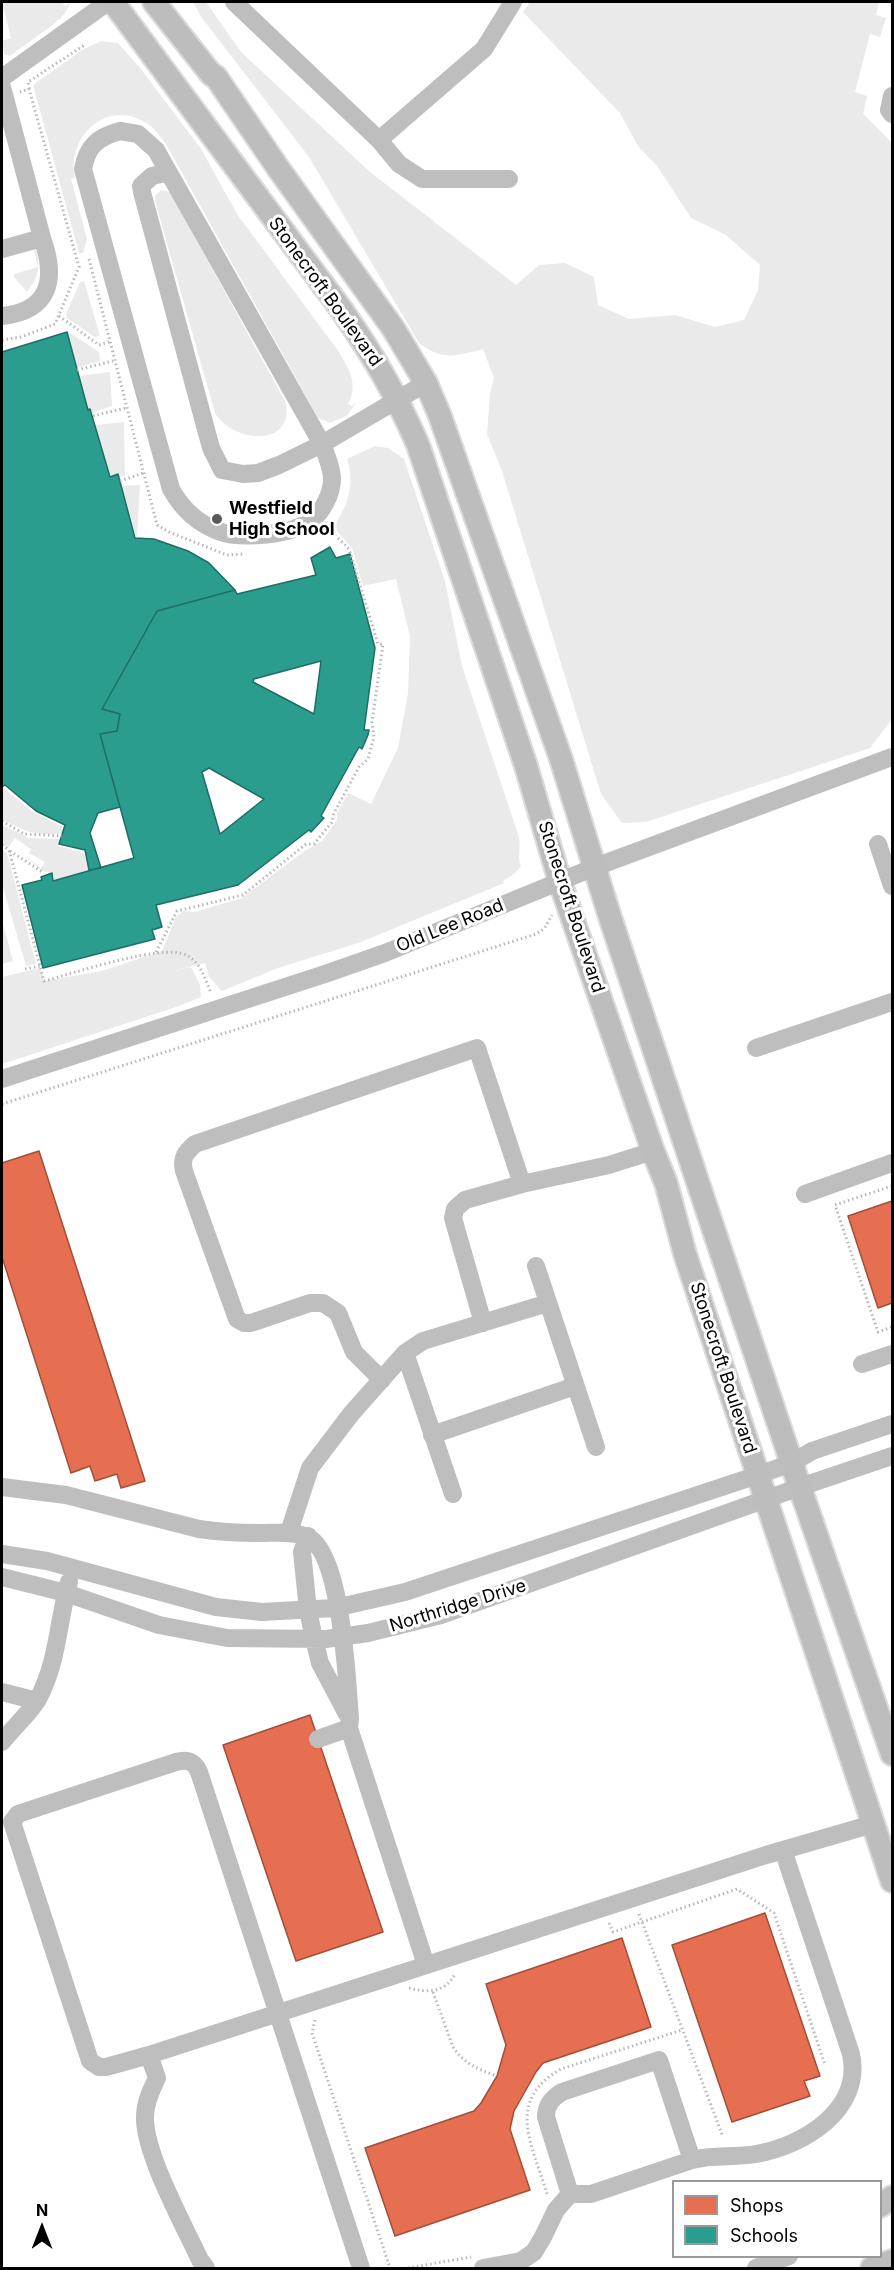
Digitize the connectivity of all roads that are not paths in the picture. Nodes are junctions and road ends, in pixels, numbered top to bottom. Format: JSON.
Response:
{"nodes":[{"id":1,"x":111,"y":2,"type":"edge"},
{"id":2,"x":154,"y":2,"type":"edge"},
{"id":3,"x":234,"y":2,"type":"edge"},
{"id":4,"x":513,"y":2,"type":"edge"},
{"id":5,"x":2,"y":78,"type":"edge"},
{"id":6,"x":2,"y":87,"type":"edge"},
{"id":7,"x":892,"y":96,"type":"edge"},
{"id":8,"x":892,"y":114,"type":"edge"},
{"id":9,"x":379,"y":140,"type":"junction"},
{"id":10,"x":172,"y":178,"type":"junction"},
{"id":11,"x":509,"y":179,"type":"dead end"},
{"id":12,"x":42,"y":238,"type":"junction"},
{"id":13,"x":2,"y":249,"type":"edge"},
{"id":14,"x":2,"y":316,"type":"edge"},
{"id":15,"x":426,"y":383,"type":"junction"},
{"id":16,"x":398,"y":400,"type":"junction"},
{"id":17,"x":322,"y":444,"type":"junction"},
{"id":18,"x":892,"y":757,"type":"edge"},
{"id":19,"x":878,"y":844,"type":"dead end"},
{"id":20,"x":596,"y":867,"type":"junction"},
{"id":21,"x":560,"y":882,"type":"junction"},
{"id":22,"x":892,"y":886,"type":"edge"},
{"id":23,"x":892,"y":1002,"type":"edge"},
{"id":24,"x":756,"y":1048,"type":"dead end"},
{"id":25,"x":2,"y":1079,"type":"edge"},
{"id":26,"x":652,"y":1151,"type":"junction"},
{"id":27,"x":892,"y":1163,"type":"edge"},
{"id":28,"x":522,"y":1184,"type":"junction"},
{"id":29,"x":805,"y":1194,"type":"dead end"},
{"id":30,"x":536,"y":1266,"type":"dead end"},
{"id":31,"x":548,"y":1303,"type":"junction"},
{"id":32,"x":483,"y":1323,"type":"junction"},
{"id":33,"x":405,"y":1353,"type":"junction"},
{"id":34,"x":892,"y":1354,"type":"edge"},
{"id":35,"x":862,"y":1364,"type":"dead end"},
{"id":36,"x":382,"y":1380,"type":"junction"},
{"id":37,"x":575,"y":1386,"type":"junction"},
{"id":38,"x":892,"y":1424,"type":"edge"},
{"id":39,"x":432,"y":1435,"type":"junction"},
{"id":40,"x":596,"y":1447,"type":"dead end"},
{"id":41,"x":892,"y":1456,"type":"edge"},
{"id":42,"x":792,"y":1463,"type":"junction"},
{"id":43,"x":758,"y":1475,"type":"junction"},
{"id":44,"x":2,"y":1487,"type":"edge"},
{"id":45,"x":800,"y":1487,"type":"junction"},
{"id":46,"x":453,"y":1494,"type":"dead end"},
{"id":47,"x":766,"y":1499,"type":"junction"},
{"id":48,"x":289,"y":1532,"type":"junction"},
{"id":49,"x":308,"y":1536,"type":"junction"},
{"id":50,"x":2,"y":1554,"type":"edge"},
{"id":51,"x":73,"y":1568,"type":"junction"},
{"id":52,"x":2,"y":1578,"type":"edge"},
{"id":53,"x":66,"y":1593,"type":"junction"},
{"id":54,"x":340,"y":1607,"type":"junction"},
{"id":55,"x":308,"y":1610,"type":"junction"},
{"id":56,"x":344,"y":1637,"type":"junction"},
{"id":57,"x":314,"y":1640,"type":"junction"},
{"id":58,"x":2,"y":1692,"type":"edge"},
{"id":59,"x":37,"y":1701,"type":"junction"},
{"id":60,"x":349,"y":1723,"type":"junction"},
{"id":61,"x":318,"y":1739,"type":"dead end"},
{"id":62,"x":2,"y":1742,"type":"edge"},
{"id":63,"x":892,"y":1754,"type":"edge"},
{"id":64,"x":873,"y":1824,"type":"junction"},
{"id":65,"x":783,"y":1850,"type":"junction"},
{"id":66,"x":892,"y":1881,"type":"edge"},
{"id":67,"x":426,"y":1965,"type":"junction"},
{"id":68,"x":279,"y":2013,"type":"junction"},
{"id":69,"x":149,"y":2055,"type":"junction"},
{"id":70,"x":692,"y":2160,"type":"junction"},
{"id":71,"x":570,"y":2194,"type":"junction"},
{"id":72,"x":892,"y":2257,"type":"edge"},
{"id":73,"x":784,"y":2258,"type":"edge"},
{"id":74,"x":892,"y":2261,"type":"edge"},
{"id":75,"x":522,"y":2265,"type":"edge"},
{"id":76,"x":206,"y":2268,"type":"edge"},
{"id":77,"x":362,"y":2268,"type":"edge"},
{"id":78,"x":491,"y":2268,"type":"edge"},
{"id":79,"x":756,"y":2268,"type":"edge"},
{"id":80,"x":866,"y":2268,"type":"edge"},
{"id":81,"x":872,"y":2268,"type":"edge"}],
"edges":[{"from":1,"to":5,"type":"street"},
{"from":1,"to":16,"type":"main road","name":"Stonecroft Boulevard"},
{"from":2,"to":15,"type":"main road","name":"Stonecroft Boulevard"},
{"from":3,"to":9,"type":"street"},
{"from":4,"to":9,"type":"street"},
{"from":6,"to":12,"type":"street"},
{"from":7,"to":8,"type":"street"},
{"from":9,"to":11,"type":"street"},
{"from":10,"to":17,"type":"street"},
{"from":10,"to":17,"type":"street"},
{"from":10,"to":17,"type":"street"},
{"from":12,"to":13,"type":"street"},
{"from":12,"to":14,"type":"street"},
{"from":15,"to":16,"type":"street"},
{"from":15,"to":20,"type":"main road","name":"Stonecroft Boulevard"},
{"from":16,"to":17,"type":"street"},
{"from":16,"to":21,"type":"main road","name":"Stonecroft Boulevard"},
{"from":18,"to":20,"type":"street","name":"Old Lee Road"},
{"from":19,"to":22,"type":"street"},
{"from":20,"to":21,"type":"street","name":"Old Lee Road"},
{"from":20,"to":42,"type":"main road","name":"Stonecroft Boulevard"},
{"from":21,"to":25,"type":"street","name":"Old Lee Road"},
{"from":21,"to":26,"type":"main road","name":"Stonecroft Boulevard"},
{"from":23,"to":24,"type":"street"},
{"from":26,"to":28,"type":"street"},
{"from":26,"to":43,"type":"main road","name":"Stonecroft Boulevard"},
{"from":27,"to":29,"type":"street"},
{"from":28,"to":32,"type":"street"},
{"from":28,"to":36,"type":"street"},
{"from":30,"to":31,"type":"street"},
{"from":31,"to":32,"type":"street"},
{"from":31,"to":37,"type":"street"},
{"from":32,"to":33,"type":"street"},
{"from":33,"to":36,"type":"street"},
{"from":33,"to":39,"type":"street"},
{"from":34,"to":35,"type":"street"},
{"from":36,"to":48,"type":"street"},
{"from":37,"to":39,"type":"street"},
{"from":37,"to":40,"type":"street"},
{"from":38,"to":42,"type":"street","name":"Northridge Drive"},
{"from":39,"to":46,"type":"street"},
{"from":41,"to":45,"type":"street","name":"Northridge Drive"},
{"from":42,"to":43,"type":"street","name":"Northridge Drive"},
{"from":42,"to":45,"type":"main road","name":"Stonecroft Boulevard"},
{"from":43,"to":47,"type":"main road","name":"Stonecroft Boulevard"},
{"from":43,"to":54,"type":"street","name":"Northridge Drive"},
{"from":44,"to":48,"type":"street"},
{"from":45,"to":47,"type":"street","name":"Northridge Drive"},
{"from":45,"to":63,"type":"main road","name":"Stonecroft Boulevard"},
{"from":47,"to":56,"type":"street","name":"Northridge Drive"},
{"from":47,"to":64,"type":"main road","name":"Stonecroft Boulevard"},
{"from":48,"to":49,"type":"street"},
{"from":49,"to":54,"type":"street"},
{"from":49,"to":55,"type":"street"},
{"from":50,"to":51,"type":"street","name":"Northridge Drive"},
{"from":51,"to":53,"type":"street"},
{"from":51,"to":55,"type":"street","name":"Northridge Drive"},
{"from":52,"to":53,"type":"street","name":"Northridge Drive"},
{"from":53,"to":57,"type":"street","name":"Northridge Drive"},
{"from":53,"to":59,"type":"street"},
{"from":54,"to":55,"type":"street","name":"Northridge Drive"},
{"from":54,"to":56,"type":"street"},
{"from":55,"to":57,"type":"street"},
{"from":56,"to":57,"type":"street","name":"Northridge Drive"},
{"from":56,"to":60,"type":"street"},
{"from":57,"to":60,"type":"street"},
{"from":58,"to":59,"type":"street"},
{"from":59,"to":62,"type":"street"},
{"from":60,"to":61,"type":"street"},
{"from":60,"to":67,"type":"street"},
{"from":64,"to":65,"type":"street"},
{"from":64,"to":66,"type":"main road","name":"Stonecroft Boulevard"},
{"from":65,"to":67,"type":"street"},
{"from":65,"to":70,"type":"street"},
{"from":67,"to":68,"type":"street"},
{"from":68,"to":69,"type":"street"},
{"from":68,"to":69,"type":"street"},
{"from":68,"to":77,"type":"street"},
{"from":69,"to":76,"type":"street"},
{"from":70,"to":71,"type":"street"},
{"from":70,"to":71,"type":"street"},
{"from":71,"to":75,"type":"street"},
{"from":72,"to":80,"type":"street"},
{"from":73,"to":79,"type":"street"},
{"from":74,"to":81,"type":"main road"},
{"from":75,"to":78,"type":"street"}]}
